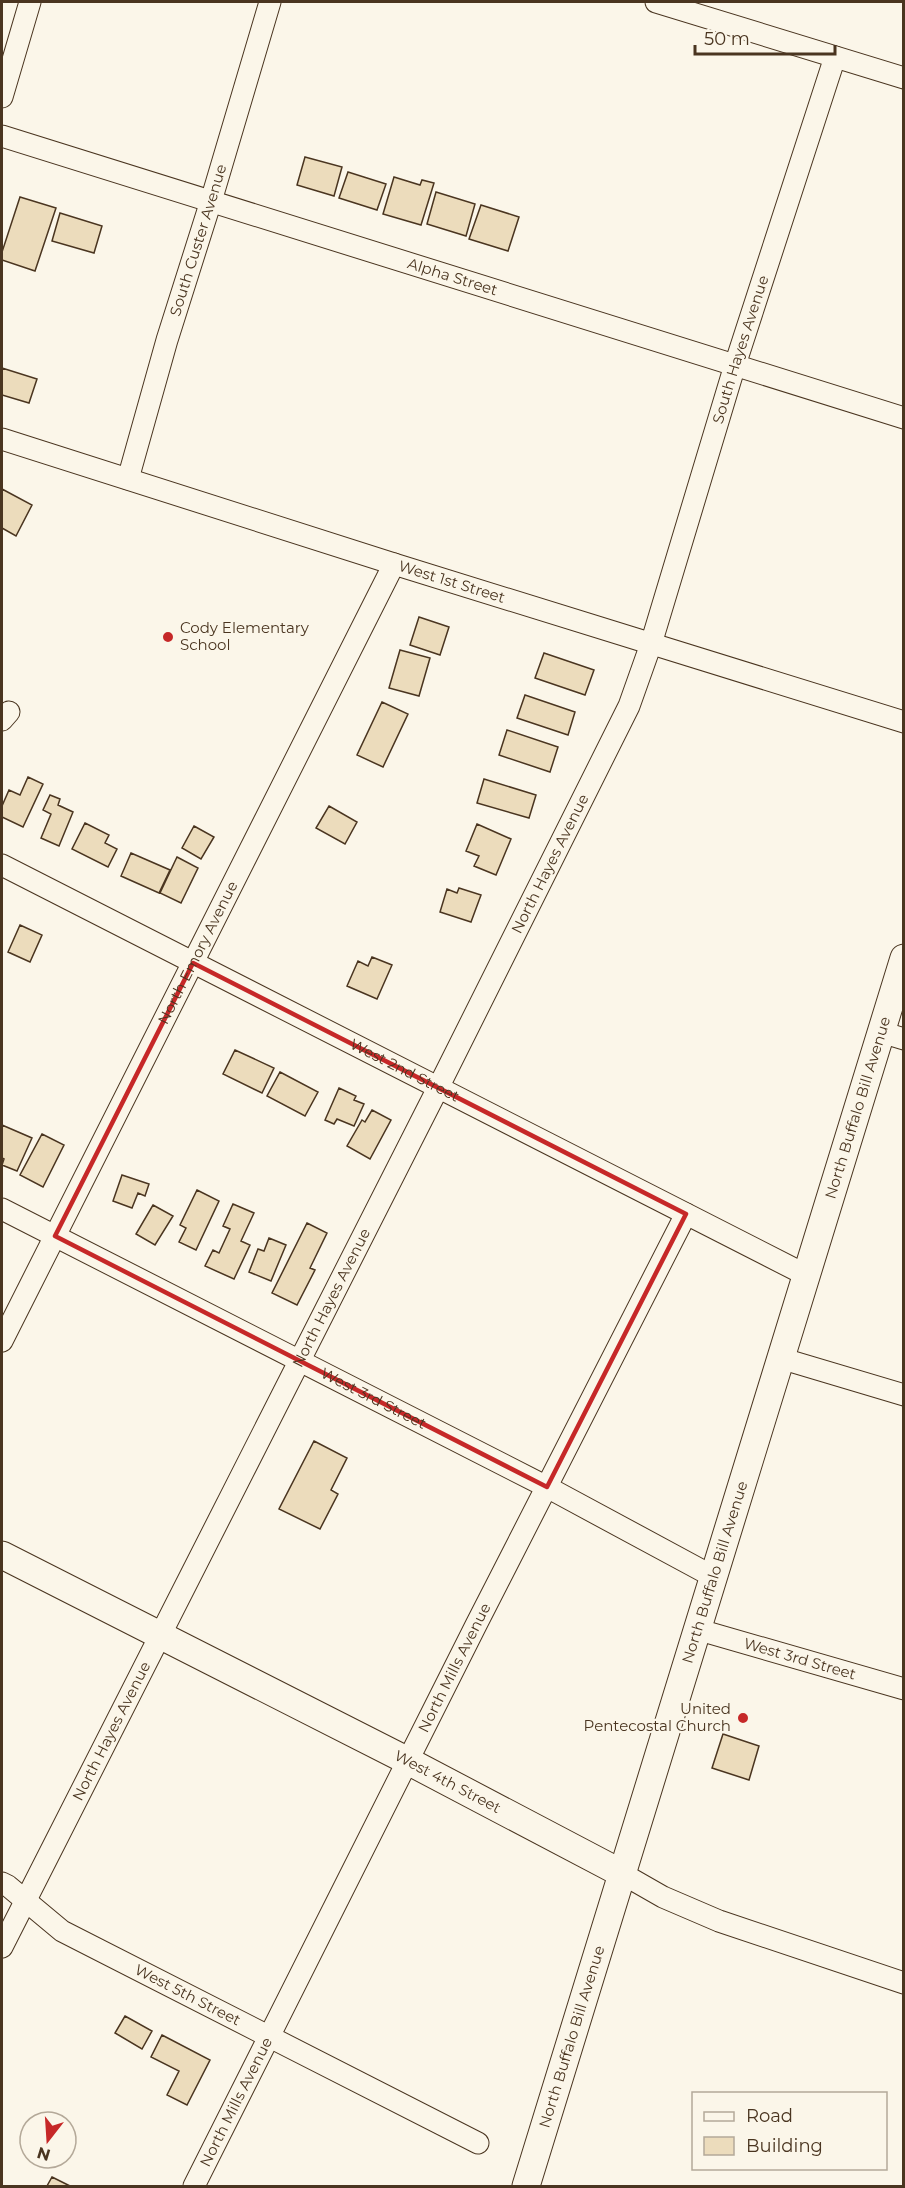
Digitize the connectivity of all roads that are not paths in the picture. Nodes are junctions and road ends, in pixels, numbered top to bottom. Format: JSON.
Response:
{"nodes":[{"id":1,"x":30,"y":2,"type":"edge"},
{"id":2,"x":270,"y":2,"type":"edge"},
{"id":3,"x":656,"y":2,"type":"edge"},
{"id":4,"x":835,"y":57,"type":"junction"},
{"id":5,"x":903,"y":78,"type":"edge"},
{"id":6,"x":2,"y":97,"type":"edge"},
{"id":7,"x":2,"y":136,"type":"edge"},
{"id":8,"x":211,"y":201,"type":"junction"},
{"id":9,"x":735,"y":365,"type":"junction"},
{"id":10,"x":903,"y":418,"type":"edge"},
{"id":11,"x":2,"y":439,"type":"edge"},
{"id":12,"x":128,"y":479,"type":"junction"},
{"id":13,"x":394,"y":564,"type":"junction"},
{"id":14,"x":651,"y":644,"type":"junction"},
{"id":15,"x":903,"y":722,"type":"edge"},
{"id":16,"x":2,"y":865,"type":"edge"},
{"id":17,"x":903,"y":958,"type":"edge"},
{"id":18,"x":193,"y":963,"type":"junction"},
{"id":19,"x":892,"y":1035,"type":"edge"},
{"id":20,"x":438,"y":1088,"type":"junction"},
{"id":21,"x":2,"y":1209,"type":"edge"},
{"id":22,"x":686,"y":1214,"type":"junction"},
{"id":23,"x":55,"y":1236,"type":"junction"},
{"id":24,"x":806,"y":1275,"type":"junction"},
{"id":25,"x":2,"y":1341,"type":"edge"},
{"id":26,"x":780,"y":1358,"type":"junction"},
{"id":27,"x":300,"y":1360,"type":"junction"},
{"id":28,"x":903,"y":1395,"type":"edge"},
{"id":29,"x":547,"y":1487,"type":"junction"},
{"id":30,"x":2,"y":1555,"type":"edge"},
{"id":31,"x":712,"y":1576,"type":"junction"},
{"id":32,"x":696,"y":1629,"type":"junction"},
{"id":33,"x":160,"y":1635,"type":"junction"},
{"id":34,"x":903,"y":1689,"type":"edge"},
{"id":35,"x":408,"y":1761,"type":"junction"},
{"id":36,"x":621,"y":1874,"type":"junction"},
{"id":37,"x":2,"y":1883,"type":"edge"},
{"id":38,"x":25,"y":1900,"type":"junction"},
{"id":39,"x":2,"y":1947,"type":"edge"},
{"id":40,"x":903,"y":1983,"type":"edge"},
{"id":41,"x":271,"y":2036,"type":"junction"},
{"id":42,"x":478,"y":2143,"type":"dead end"},
{"id":43,"x":194,"y":2187,"type":"edge"},
{"id":44,"x":526,"y":2187,"type":"edge"}],
"edges":[{"from":1,"to":6,"type":"street"},
{"from":2,"to":8,"type":"street","name":"South Custer Avenue"},
{"from":3,"to":4,"type":"street"},
{"from":4,"to":5,"type":"street"},
{"from":4,"to":9,"type":"street","name":"South Hayes Avenue"},
{"from":7,"to":8,"type":"street","name":"Alpha Street"},
{"from":8,"to":9,"type":"street","name":"Alpha Street"},
{"from":8,"to":12,"type":"street","name":"South Custer Avenue"},
{"from":9,"to":10,"type":"street","name":"Alpha Street"},
{"from":9,"to":14,"type":"street","name":"South Hayes Avenue"},
{"from":11,"to":12,"type":"street","name":"West 1st Street"},
{"from":12,"to":13,"type":"street","name":"West 1st Street"},
{"from":13,"to":14,"type":"street","name":"West 1st Street"},
{"from":13,"to":18,"type":"street","name":"North Emory Avenue"},
{"from":14,"to":15,"type":"street","name":"West 1st Street"},
{"from":14,"to":20,"type":"street","name":"North Hayes Avenue"},
{"from":16,"to":18,"type":"street","name":"West 2nd Street"},
{"from":17,"to":19,"type":"main road","name":"North Buffalo Bill Avenue"},
{"from":18,"to":20,"type":"street","name":"West 2nd Street"},
{"from":18,"to":23,"type":"street","name":"North Emory Avenue"},
{"from":19,"to":24,"type":"main road","name":"North Buffalo Bill Avenue"},
{"from":20,"to":22,"type":"street","name":"West 2nd Street"},
{"from":20,"to":27,"type":"street","name":"North Hayes Avenue"},
{"from":21,"to":23,"type":"street","name":"West 3rd Street"},
{"from":22,"to":24,"type":"street","name":"West 2nd Street"},
{"from":22,"to":29,"type":"street","name":"North Mills Avenue"},
{"from":23,"to":25,"type":"street","name":"North Emory Avenue"},
{"from":23,"to":27,"type":"street","name":"West 3rd Street"},
{"from":24,"to":26,"type":"main road","name":"North Buffalo Bill Avenue"},
{"from":26,"to":28,"type":"street"},
{"from":26,"to":31,"type":"main road","name":"North Buffalo Bill Avenue"},
{"from":27,"to":29,"type":"street","name":"West 3rd Street"},
{"from":27,"to":33,"type":"street","name":"North Hayes Avenue"},
{"from":29,"to":31,"type":"street","name":"West 3rd Street"},
{"from":29,"to":35,"type":"street","name":"North Mills Avenue"},
{"from":30,"to":33,"type":"main road","name":"West 4th Street"},
{"from":31,"to":32,"type":"main road","name":"North Buffalo Bill Avenue"},
{"from":32,"to":34,"type":"street","name":"West 3rd Street"},
{"from":32,"to":36,"type":"main road","name":"North Buffalo Bill Avenue"},
{"from":33,"to":35,"type":"main road","name":"West 4th Street"},
{"from":33,"to":38,"type":"street","name":"North Hayes Avenue"},
{"from":35,"to":36,"type":"main road","name":"West 4th Street"},
{"from":35,"to":41,"type":"street","name":"North Mills Avenue"},
{"from":36,"to":40,"type":"street","name":"West 4th Street"},
{"from":36,"to":44,"type":"main road","name":"North Buffalo Bill Avenue"},
{"from":37,"to":38,"type":"street","name":"West 5th Street"},
{"from":38,"to":39,"type":"street","name":"North Hayes Avenue"},
{"from":38,"to":41,"type":"street","name":"West 5th Street"},
{"from":41,"to":42,"type":"street","name":"West 5th Street"},
{"from":41,"to":43,"type":"street","name":"North Mills Avenue"}]}
